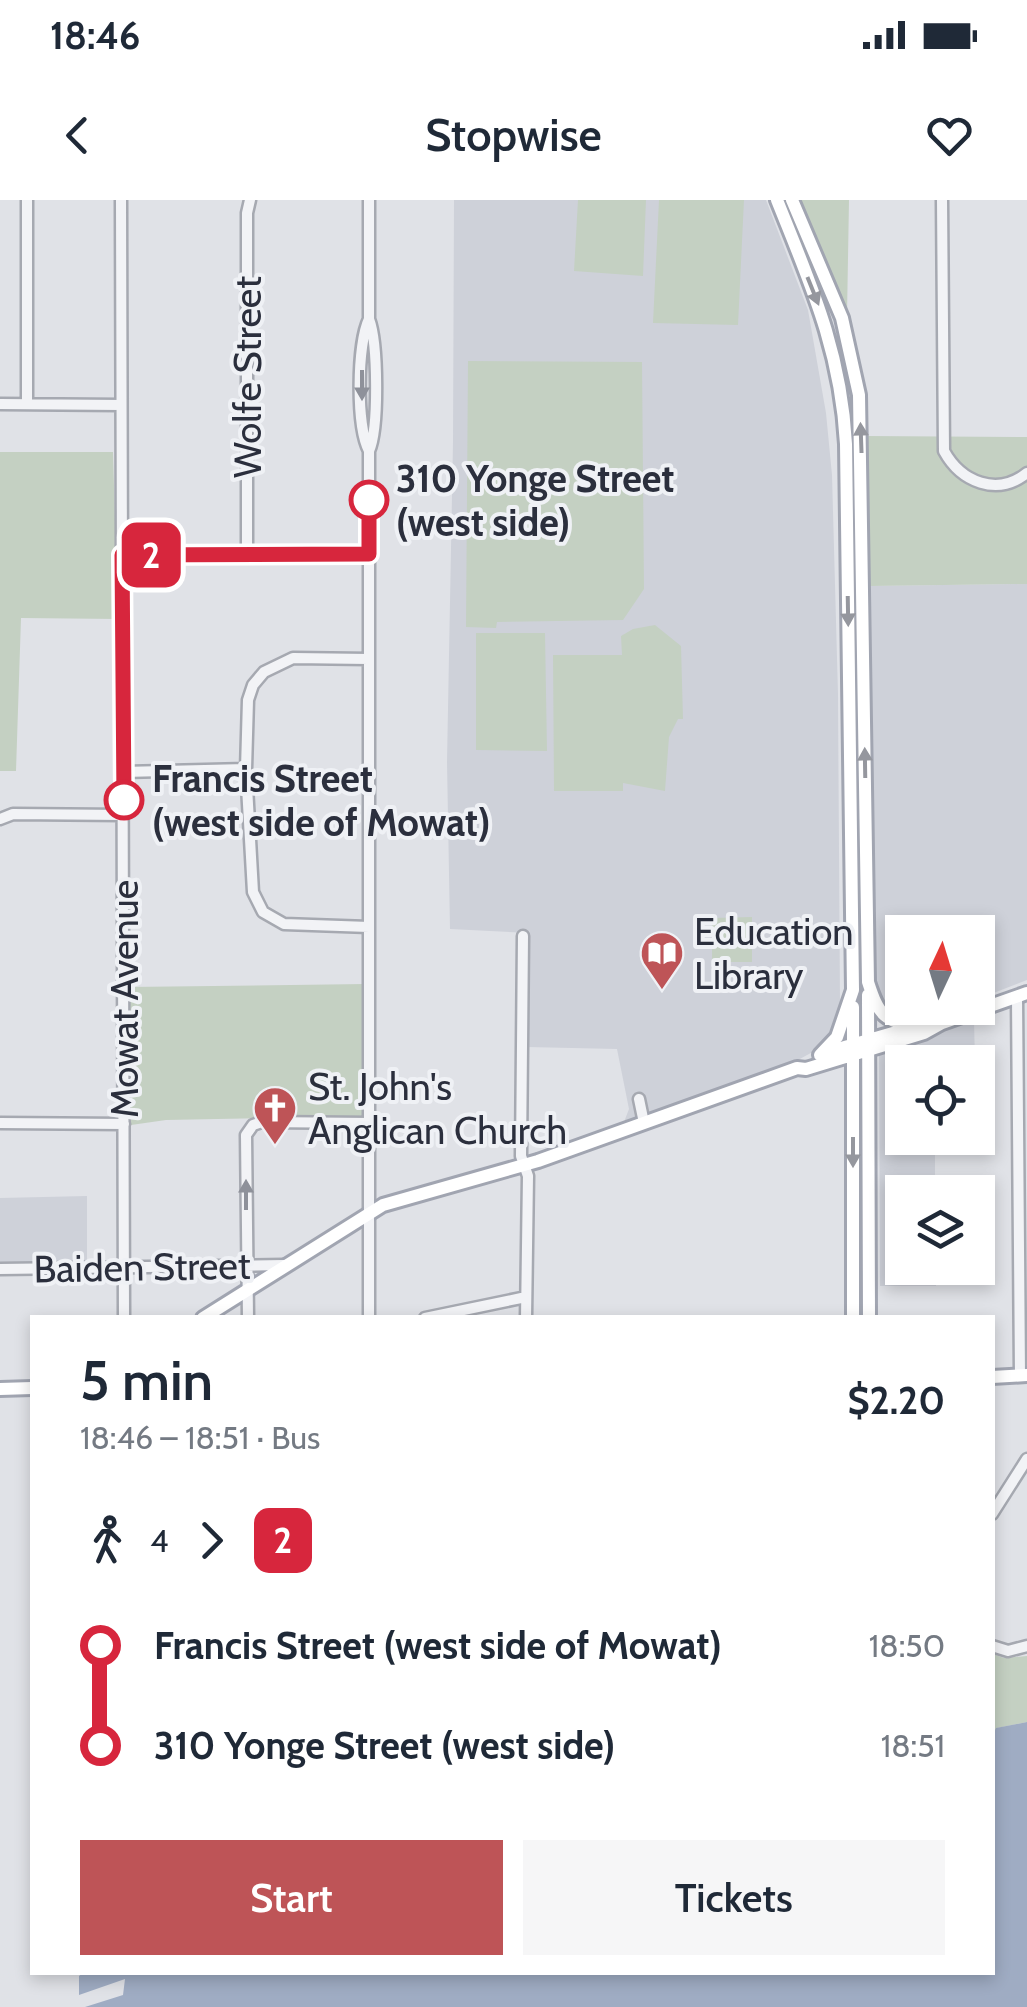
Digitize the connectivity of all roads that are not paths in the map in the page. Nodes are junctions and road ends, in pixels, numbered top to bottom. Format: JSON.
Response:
{"nodes":[{"id":1,"x":27,"y":200,"type":"edge"},
{"id":2,"x":122,"y":200,"type":"edge"},
{"id":3,"x":250,"y":200,"type":"edge"},
{"id":4,"x":369,"y":200,"type":"edge"},
{"id":5,"x":777,"y":200,"type":"edge"},
{"id":6,"x":792,"y":200,"type":"edge"},
{"id":7,"x":942,"y":200,"type":"edge"},
{"id":8,"x":0,"y":404,"type":"edge"},
{"id":9,"x":27,"y":404,"type":"junction"},
{"id":10,"x":121,"y":405,"type":"junction"},
{"id":11,"x":1027,"y":473,"type":"edge"},
{"id":12,"x":247,"y":554,"type":"junction"},
{"id":13,"x":369,"y":554,"type":"junction"},
{"id":14,"x":122,"y":555,"type":"junction"},
{"id":15,"x":369,"y":659,"type":"junction"},
{"id":16,"x":246,"y":769,"type":"junction"},
{"id":17,"x":124,"y":772,"type":"junction"},
{"id":18,"x":123,"y":815,"type":"junction"},
{"id":19,"x":0,"y":819,"type":"edge"},
{"id":20,"x":370,"y":927,"type":"junction"},
{"id":21,"x":523,"y":936,"type":"dead end"},
{"id":22,"x":868,"y":982,"type":"junction"},
{"id":23,"x":853,"y":990,"type":"junction"},
{"id":24,"x":1022,"y":995,"type":"edge"},
{"id":25,"x":995,"y":1004,"type":"edge"},
{"id":26,"x":927,"y":1025,"type":"edge"},
{"id":27,"x":938,"y":1025,"type":"edge"},
{"id":28,"x":920,"y":1026,"type":"junction"},
{"id":29,"x":868,"y":1045,"type":"junction"},
{"id":30,"x":853,"y":1049,"type":"junction"},
{"id":31,"x":820,"y":1054,"type":"junction"},
{"id":32,"x":797,"y":1068,"type":"junction"},
{"id":33,"x":639,"y":1099,"type":"dead end"},
{"id":34,"x":0,"y":1112,"type":"edge"},
{"id":35,"x":0,"y":1123,"type":"edge"},
{"id":36,"x":370,"y":1123,"type":"junction"},
{"id":37,"x":644,"y":1123,"type":"junction"},
{"id":38,"x":124,"y":1124,"type":"junction"},
{"id":39,"x":525,"y":1166,"type":"junction"},
{"id":40,"x":371,"y":1212,"type":"junction"},
{"id":41,"x":284,"y":1265,"type":"junction"},
{"id":42,"x":124,"y":1268,"type":"junction"},
{"id":43,"x":246,"y":1268,"type":"junction"},
{"id":44,"x":0,"y":1270,"type":"edge"},
{"id":45,"x":247,"y":1289,"type":"junction"},
{"id":46,"x":526,"y":1297,"type":"junction"},
{"id":47,"x":124,"y":1315,"type":"edge"},
{"id":48,"x":208,"y":1315,"type":"edge"},
{"id":49,"x":248,"y":1315,"type":"edge"},
{"id":50,"x":368,"y":1315,"type":"edge"},
{"id":51,"x":439,"y":1315,"type":"edge"},
{"id":52,"x":526,"y":1315,"type":"edge"},
{"id":53,"x":853,"y":1315,"type":"edge"},
{"id":54,"x":869,"y":1315,"type":"edge"},
{"id":55,"x":1024,"y":1375,"type":"edge"},
{"id":56,"x":995,"y":1377,"type":"edge"},
{"id":57,"x":30,"y":1388,"type":"edge"},
{"id":58,"x":0,"y":1389,"type":"edge"},
{"id":59,"x":1025,"y":1466,"type":"edge"},
{"id":60,"x":995,"y":1505,"type":"edge"},
{"id":61,"x":1027,"y":1646,"type":"edge"},
{"id":62,"x":995,"y":1647,"type":"edge"}],
"edges":[{"from":1,"to":9,"type":"street"},
{"from":2,"to":10,"type":"street","name":"Mowat Avenue"},
{"from":3,"to":12,"type":"street","name":"Wolfe Street"},
{"from":4,"to":13,"type":"street"},
{"from":5,"to":23,"type":"main road","one_way":true},
{"from":22,"to":6,"type":"main road","one_way":true},
{"from":7,"to":11,"type":"street"},
{"from":8,"to":9,"type":"street"},
{"from":9,"to":10,"type":"street"},
{"from":10,"to":14,"type":"street","name":"Mowat Avenue"},
{"from":12,"to":13,"type":"street"},
{"from":12,"to":14,"type":"street"},
{"from":13,"to":15,"type":"street"},
{"from":14,"to":17,"type":"street","name":"Mowat Avenue"},
{"from":15,"to":16,"type":"street"},
{"from":15,"to":20,"type":"street"},
{"from":16,"to":17,"type":"street"},
{"from":16,"to":20,"type":"street"},
{"from":17,"to":18,"type":"street","name":"Mowat Avenue"},
{"from":18,"to":19,"type":"street"},
{"from":18,"to":38,"type":"street","name":"Mowat Avenue"},
{"from":20,"to":36,"type":"street"},
{"from":21,"to":39,"type":"street"},
{"from":22,"to":28,"type":"main road"},
{"from":22,"to":29,"type":"main road"},
{"from":23,"to":30,"type":"main road"},
{"from":23,"to":31,"type":"main road"},
{"from":24,"to":25,"type":"main road"},
{"from":24,"to":55,"type":"street"},
{"from":26,"to":28,"type":"main road"},
{"from":27,"to":29,"type":"main road"},
{"from":28,"to":29,"type":"main road"},
{"from":29,"to":30,"type":"main road"},
{"from":29,"to":54,"type":"main road"},
{"from":30,"to":31,"type":"main road"},
{"from":30,"to":32,"type":"main road"},
{"from":30,"to":53,"type":"main road","one_way":true},
{"from":31,"to":32,"type":"main road"},
{"from":32,"to":37,"type":"main road"},
{"from":33,"to":37,"type":"street"},
{"from":34,"to":35,"type":"street"},
{"from":35,"to":38,"type":"street"},
{"from":36,"to":40,"type":"street"},
{"from":43,"to":36,"type":"street","one_way":true},
{"from":37,"to":39,"type":"main road"},
{"from":38,"to":42,"type":"street","name":"Mowat Avenue"},
{"from":39,"to":40,"type":"main road"},
{"from":39,"to":46,"type":"street"},
{"from":40,"to":41,"type":"main road"},
{"from":40,"to":50,"type":"street"},
{"from":41,"to":43,"type":"street","name":"Baiden Street"},
{"from":41,"to":45,"type":"main road"},
{"from":42,"to":43,"type":"street","name":"Baiden Street"},
{"from":42,"to":44,"type":"street","name":"Baiden Street"},
{"from":42,"to":47,"type":"street","name":"Mowat Avenue"},
{"from":43,"to":45,"type":"street"},
{"from":45,"to":48,"type":"main road"},
{"from":45,"to":49,"type":"street"},
{"from":46,"to":51,"type":"street"},
{"from":46,"to":52,"type":"street"},
{"from":55,"to":56,"type":"main road"},
{"from":57,"to":58,"type":"main road"},
{"from":59,"to":60,"type":"street"},
{"from":61,"to":62,"type":"street"}]}
